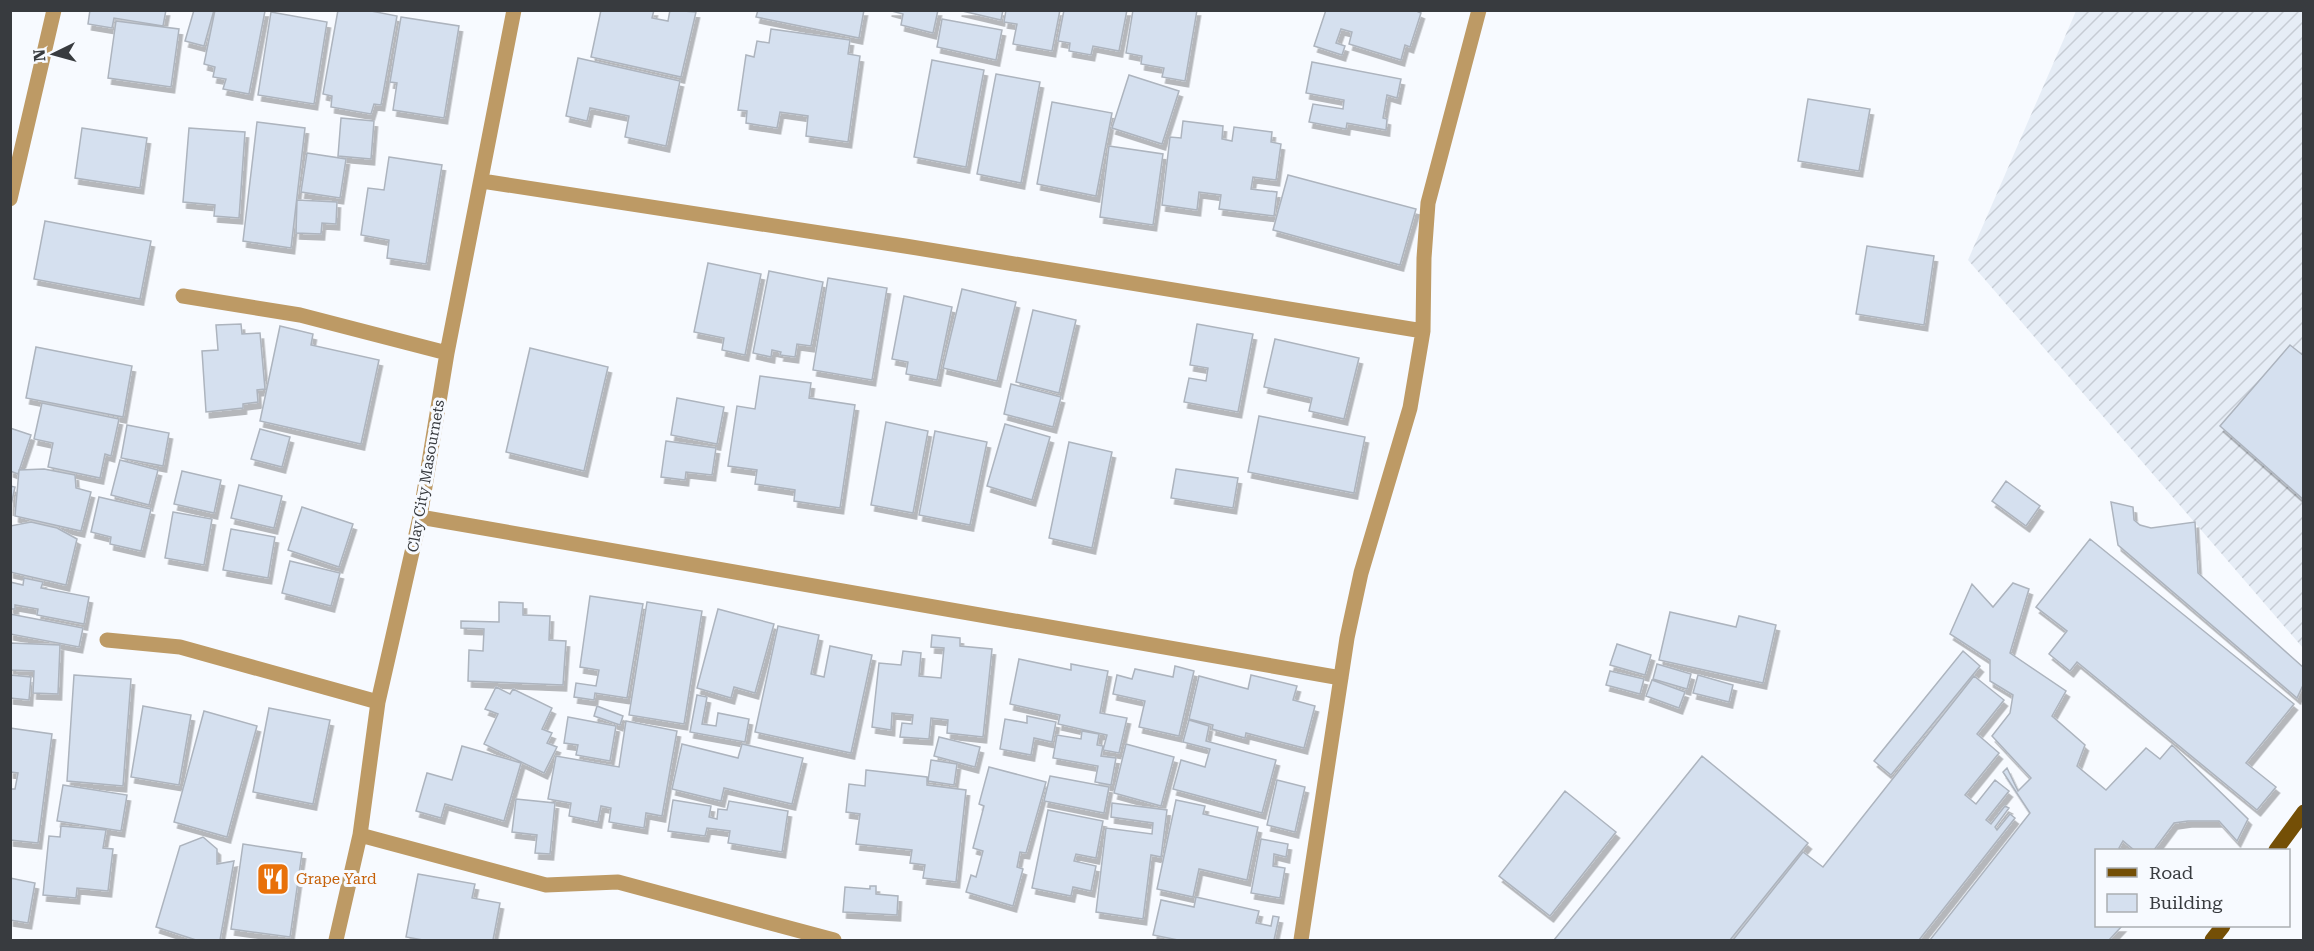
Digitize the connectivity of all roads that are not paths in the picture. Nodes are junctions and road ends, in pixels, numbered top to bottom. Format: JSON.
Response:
{"nodes":[{"id":1,"x":54,"y":10,"type":"edge"},
{"id":2,"x":514,"y":10,"type":"edge"},
{"id":3,"x":1479,"y":10,"type":"edge"},
{"id":4,"x":482,"y":182,"type":"junction"},
{"id":5,"x":10,"y":199,"type":"edge"},
{"id":6,"x":183,"y":296,"type":"dead end"},
{"id":7,"x":1423,"y":331,"type":"junction"},
{"id":8,"x":447,"y":353,"type":"junction"},
{"id":9,"x":420,"y":517,"type":"junction"},
{"id":10,"x":107,"y":640,"type":"dead end"},
{"id":11,"x":1341,"y":678,"type":"junction"},
{"id":12,"x":378,"y":702,"type":"junction"},
{"id":13,"x":2304,"y":812,"type":"edge"},
{"id":14,"x":360,"y":835,"type":"junction"},
{"id":15,"x":2277,"y":849,"type":"edge"},
{"id":16,"x":2222,"y":927,"type":"edge"},
{"id":17,"x":336,"y":940,"type":"edge"},
{"id":18,"x":834,"y":940,"type":"edge"},
{"id":19,"x":1301,"y":940,"type":"edge"},
{"id":20,"x":2212,"y":940,"type":"edge"}],
"edges":[{"from":1,"to":5,"type":"street"},
{"from":2,"to":4,"type":"street","name":"Clay City Masournets"},
{"from":3,"to":7,"type":"street"},
{"from":4,"to":7,"type":"street"},
{"from":4,"to":8,"type":"street","name":"Clay City Masournets"},
{"from":6,"to":8,"type":"street"},
{"from":7,"to":11,"type":"street"},
{"from":8,"to":9,"type":"street","name":"Clay City Masournets"},
{"from":9,"to":11,"type":"street"},
{"from":9,"to":12,"type":"street","name":"Clay City Masournets"},
{"from":10,"to":12,"type":"street"},
{"from":11,"to":19,"type":"street"},
{"from":12,"to":14,"type":"street","name":"Clay City Masournets"},
{"from":13,"to":15,"type":"main road"},
{"from":14,"to":17,"type":"street","name":"Clay City Masournets"},
{"from":14,"to":18,"type":"street"},
{"from":16,"to":20,"type":"main road"}]}
